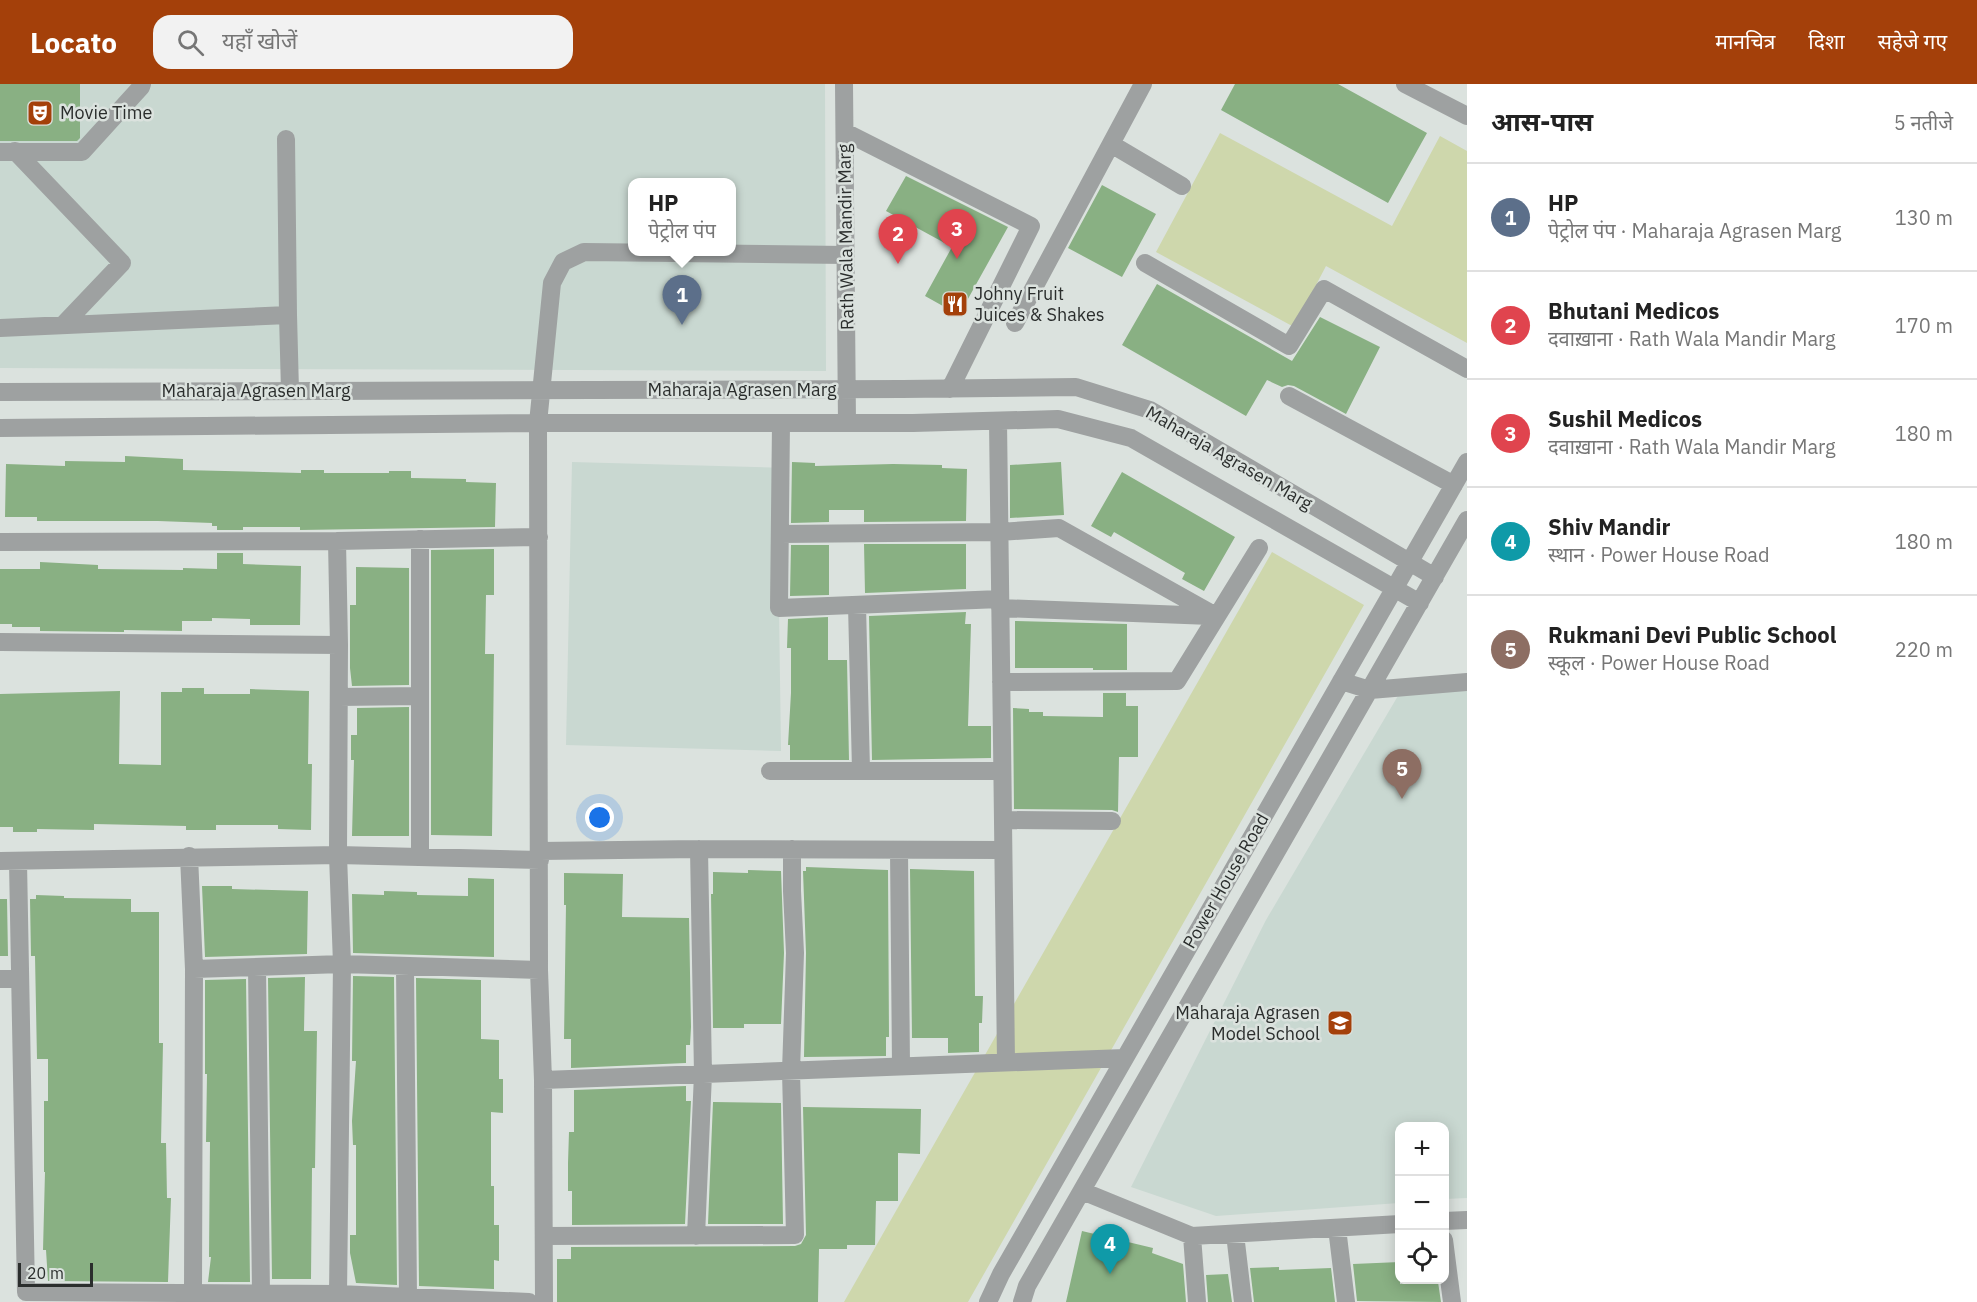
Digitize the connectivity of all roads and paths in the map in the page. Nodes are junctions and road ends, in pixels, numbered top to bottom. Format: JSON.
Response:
{"nodes":[{"id":1,"x":141,"y":84,"type":"edge"},
{"id":2,"x":844,"y":84,"type":"edge"},
{"id":3,"x":1143,"y":84,"type":"edge"},
{"id":4,"x":1405,"y":84,"type":"edge"},
{"id":5,"x":1467,"y":116,"type":"edge"},
{"id":6,"x":845,"y":132,"type":"junction"},
{"id":7,"x":286,"y":139,"type":"dead end"},
{"id":8,"x":1111,"y":144,"type":"junction"},
{"id":9,"x":8,"y":152,"type":"edge"},
{"id":10,"x":1182,"y":186,"type":"dead end"},
{"id":11,"x":628,"y":253,"type":"edge"},
{"id":12,"x":736,"y":254,"type":"edge"},
{"id":13,"x":846,"y":255,"type":"junction"},
{"id":14,"x":1145,"y":262,"type":"dead end"},
{"id":15,"x":288,"y":315,"type":"junction"},
{"id":16,"x":1016,"y":323,"type":"dead end"},
{"id":17,"x":63,"y":325,"type":"junction"},
{"id":18,"x":0,"y":328,"type":"edge"},
{"id":19,"x":1467,"y":369,"type":"edge"},
{"id":20,"x":950,"y":389,"type":"junction"},
{"id":21,"x":541,"y":390,"type":"junction"},
{"id":22,"x":847,"y":390,"type":"junction"},
{"id":23,"x":290,"y":391,"type":"junction"},
{"id":24,"x":0,"y":392,"type":"edge"},
{"id":25,"x":1288,"y":396,"type":"dead end"},
{"id":26,"x":998,"y":421,"type":"junction"},
{"id":27,"x":538,"y":423,"type":"junction"},
{"id":28,"x":781,"y":423,"type":"junction"},
{"id":29,"x":847,"y":423,"type":"junction"},
{"id":30,"x":0,"y":428,"type":"edge"},
{"id":31,"x":1467,"y":462,"type":"edge"},
{"id":32,"x":1454,"y":485,"type":"junction"},
{"id":33,"x":1467,"y":520,"type":"edge"},
{"id":34,"x":999,"y":532,"type":"junction"},
{"id":35,"x":780,"y":534,"type":"junction"},
{"id":36,"x":539,"y":537,"type":"junction"},
{"id":37,"x":420,"y":539,"type":"junction"},
{"id":38,"x":337,"y":541,"type":"junction"},
{"id":39,"x":0,"y":542,"type":"edge"},
{"id":40,"x":1259,"y":548,"type":"dead end"},
{"id":41,"x":1409,"y":562,"type":"junction"},
{"id":42,"x":1435,"y":577,"type":"junction"},
{"id":43,"x":1395,"y":588,"type":"junction"},
{"id":44,"x":1000,"y":603,"type":"junction"},
{"id":45,"x":1420,"y":603,"type":"junction"},
{"id":46,"x":857,"y":605,"type":"junction"},
{"id":47,"x":1216,"y":616,"type":"junction"},
{"id":48,"x":0,"y":642,"type":"edge"},
{"id":49,"x":339,"y":645,"type":"junction"},
{"id":50,"x":1341,"y":681,"type":"junction"},
{"id":51,"x":1001,"y":682,"type":"junction"},
{"id":52,"x":1467,"y":682,"type":"edge"},
{"id":53,"x":1370,"y":690,"type":"junction"},
{"id":54,"x":420,"y":696,"type":"junction"},
{"id":55,"x":339,"y":697,"type":"junction"},
{"id":56,"x":861,"y":770,"type":"junction"},
{"id":57,"x":771,"y":771,"type":"dead end"},
{"id":58,"x":1002,"y":771,"type":"junction"},
{"id":59,"x":1003,"y":820,"type":"junction"},
{"id":60,"x":1112,"y":821,"type":"dead end"},
{"id":61,"x":699,"y":849,"type":"junction"},
{"id":62,"x":792,"y":849,"type":"junction"},
{"id":63,"x":899,"y":850,"type":"junction"},
{"id":64,"x":1004,"y":850,"type":"junction"},
{"id":65,"x":338,"y":855,"type":"junction"},
{"id":66,"x":189,"y":856,"type":"junction"},
{"id":67,"x":540,"y":856,"type":"junction"},
{"id":68,"x":420,"y":857,"type":"junction"},
{"id":69,"x":9,"y":861,"type":"edge"},
{"id":70,"x":342,"y":964,"type":"junction"},
{"id":71,"x":405,"y":966,"type":"junction"},
{"id":72,"x":257,"y":967,"type":"junction"},
{"id":73,"x":194,"y":969,"type":"junction"},
{"id":74,"x":539,"y":970,"type":"junction"},
{"id":75,"x":0,"y":979,"type":"edge"},
{"id":76,"x":20,"y":979,"type":"junction"},
{"id":77,"x":1125,"y":1058,"type":"junction"},
{"id":78,"x":1006,"y":1062,"type":"junction"},
{"id":79,"x":901,"y":1066,"type":"junction"},
{"id":80,"x":791,"y":1071,"type":"junction"},
{"id":81,"x":703,"y":1074,"type":"junction"},
{"id":82,"x":543,"y":1080,"type":"junction"},
{"id":83,"x":1082,"y":1191,"type":"junction"},
{"id":84,"x":1467,"y":1220,"type":"edge"},
{"id":85,"x":1449,"y":1221,"type":"edge"},
{"id":86,"x":1395,"y":1224,"type":"edge"},
{"id":87,"x":1337,"y":1228,"type":"junction"},
{"id":88,"x":1235,"y":1234,"type":"junction"},
{"id":89,"x":544,"y":1236,"type":"junction"},
{"id":90,"x":696,"y":1236,"type":"junction"},
{"id":91,"x":1192,"y":1236,"type":"junction"},
{"id":92,"x":1449,"y":1279,"type":"edge"},
{"id":93,"x":193,"y":1294,"type":"junction"},
{"id":94,"x":261,"y":1294,"type":"junction"},
{"id":95,"x":338,"y":1294,"type":"junction"},
{"id":96,"x":408,"y":1297,"type":"junction"},
{"id":97,"x":529,"y":1302,"type":"edge"},
{"id":98,"x":544,"y":1302,"type":"edge"},
{"id":99,"x":988,"y":1302,"type":"edge"},
{"id":100,"x":1022,"y":1302,"type":"edge"},
{"id":101,"x":1197,"y":1302,"type":"edge"},
{"id":102,"x":1243,"y":1302,"type":"edge"},
{"id":103,"x":1346,"y":1302,"type":"edge"},
{"id":104,"x":1452,"y":1302,"type":"edge"}],
"edges":[{"from":1,"to":9,"type":"street"},
{"from":2,"to":6,"type":"street","name":"Rath Wala Mandir Marg"},
{"from":3,"to":8,"type":"street"},
{"from":4,"to":5,"type":"street"},
{"from":6,"to":13,"type":"street","name":"Rath Wala Mandir Marg"},
{"from":6,"to":20,"type":"street"},
{"from":7,"to":15,"type":"street"},
{"from":8,"to":10,"type":"street"},
{"from":8,"to":16,"type":"street"},
{"from":9,"to":17,"type":"street"},
{"from":11,"to":21,"type":"street"},
{"from":12,"to":13,"type":"street"},
{"from":13,"to":22,"type":"street","name":"Rath Wala Mandir Marg"},
{"from":14,"to":19,"type":"street"},
{"from":15,"to":17,"type":"street"},
{"from":15,"to":23,"type":"street"},
{"from":17,"to":18,"type":"street"},
{"from":20,"to":22,"type":"street","name":"Maharaja Agrasen Marg"},
{"from":20,"to":41,"type":"street","name":"Maharaja Agrasen Marg"},
{"from":21,"to":22,"type":"street","name":"Maharaja Agrasen Marg"},
{"from":21,"to":23,"type":"street","name":"Maharaja Agrasen Marg"},
{"from":21,"to":27,"type":"street"},
{"from":22,"to":29,"type":"street","name":"Rath Wala Mandir Marg"},
{"from":23,"to":24,"type":"street","name":"Maharaja Agrasen Marg"},
{"from":25,"to":32,"type":"street"},
{"from":26,"to":29,"type":"street","name":"Maharaja Agrasen Marg"},
{"from":26,"to":34,"type":"street"},
{"from":26,"to":43,"type":"street","name":"Maharaja Agrasen Marg"},
{"from":27,"to":28,"type":"street","name":"Maharaja Agrasen Marg"},
{"from":27,"to":30,"type":"street","name":"Maharaja Agrasen Marg"},
{"from":27,"to":36,"type":"street"},
{"from":28,"to":29,"type":"street","name":"Maharaja Agrasen Marg"},
{"from":28,"to":35,"type":"street"},
{"from":31,"to":32,"type":"street","name":"Power House Road"},
{"from":32,"to":41,"type":"street","name":"Power House Road"},
{"from":33,"to":42,"type":"street","name":"Power House Road"},
{"from":34,"to":35,"type":"street"},
{"from":34,"to":44,"type":"street"},
{"from":34,"to":47,"type":"street"},
{"from":35,"to":46,"type":"street"},
{"from":36,"to":37,"type":"street"},
{"from":36,"to":67,"type":"street"},
{"from":37,"to":38,"type":"street"},
{"from":37,"to":54,"type":"street"},
{"from":38,"to":39,"type":"street"},
{"from":38,"to":49,"type":"street"},
{"from":40,"to":47,"type":"street"},
{"from":41,"to":42,"type":"street","name":"Maharaja Agrasen Marg"},
{"from":41,"to":43,"type":"street","name":"Power House Road"},
{"from":42,"to":45,"type":"street","name":"Power House Road"},
{"from":43,"to":45,"type":"street","name":"Maharaja Agrasen Marg"},
{"from":43,"to":50,"type":"street","name":"Power House Road"},
{"from":44,"to":46,"type":"street"},
{"from":44,"to":47,"type":"street"},
{"from":44,"to":51,"type":"street"},
{"from":45,"to":53,"type":"street","name":"Power House Road"},
{"from":46,"to":56,"type":"street"},
{"from":47,"to":51,"type":"street"},
{"from":48,"to":49,"type":"street"},
{"from":49,"to":55,"type":"street"},
{"from":50,"to":53,"type":"street"},
{"from":50,"to":77,"type":"street","name":"Power House Road"},
{"from":51,"to":58,"type":"street"},
{"from":52,"to":53,"type":"street"},
{"from":53,"to":83,"type":"street","name":"Power House Road"},
{"from":54,"to":55,"type":"street"},
{"from":54,"to":68,"type":"street"},
{"from":55,"to":65,"type":"street"},
{"from":56,"to":57,"type":"street"},
{"from":56,"to":58,"type":"street"},
{"from":58,"to":59,"type":"street"},
{"from":59,"to":60,"type":"street"},
{"from":59,"to":64,"type":"street"},
{"from":61,"to":62,"type":"street"},
{"from":61,"to":67,"type":"street"},
{"from":61,"to":81,"type":"street"},
{"from":62,"to":63,"type":"street"},
{"from":62,"to":80,"type":"street"},
{"from":63,"to":64,"type":"street"},
{"from":63,"to":79,"type":"street"},
{"from":64,"to":78,"type":"street"},
{"from":65,"to":66,"type":"street"},
{"from":65,"to":68,"type":"street"},
{"from":65,"to":70,"type":"street"},
{"from":66,"to":69,"type":"street"},
{"from":66,"to":73,"type":"street"},
{"from":67,"to":68,"type":"street"},
{"from":67,"to":74,"type":"street"},
{"from":69,"to":76,"type":"street"},
{"from":70,"to":71,"type":"street"},
{"from":70,"to":72,"type":"street"},
{"from":70,"to":95,"type":"street"},
{"from":71,"to":74,"type":"street"},
{"from":71,"to":96,"type":"street"},
{"from":72,"to":73,"type":"street"},
{"from":72,"to":94,"type":"street"},
{"from":73,"to":93,"type":"street"},
{"from":74,"to":82,"type":"street"},
{"from":75,"to":76,"type":"street"},
{"from":76,"to":93,"type":"street"},
{"from":77,"to":78,"type":"street"},
{"from":77,"to":99,"type":"street","name":"Power House Road"},
{"from":78,"to":79,"type":"street"},
{"from":79,"to":80,"type":"street"},
{"from":80,"to":81,"type":"street"},
{"from":80,"to":90,"type":"street"},
{"from":81,"to":82,"type":"street"},
{"from":81,"to":90,"type":"street"},
{"from":82,"to":89,"type":"street"},
{"from":83,"to":91,"type":"street"},
{"from":83,"to":100,"type":"street","name":"Power House Road"},
{"from":84,"to":85,"type":"street"},
{"from":86,"to":87,"type":"street"},
{"from":87,"to":88,"type":"street"},
{"from":87,"to":103,"type":"street"},
{"from":88,"to":91,"type":"street"},
{"from":88,"to":102,"type":"street"},
{"from":89,"to":90,"type":"street"},
{"from":89,"to":98,"type":"street"},
{"from":91,"to":101,"type":"street"},
{"from":92,"to":104,"type":"street"},
{"from":93,"to":94,"type":"street"},
{"from":94,"to":95,"type":"street"},
{"from":95,"to":96,"type":"street"},
{"from":96,"to":97,"type":"street"}]}
